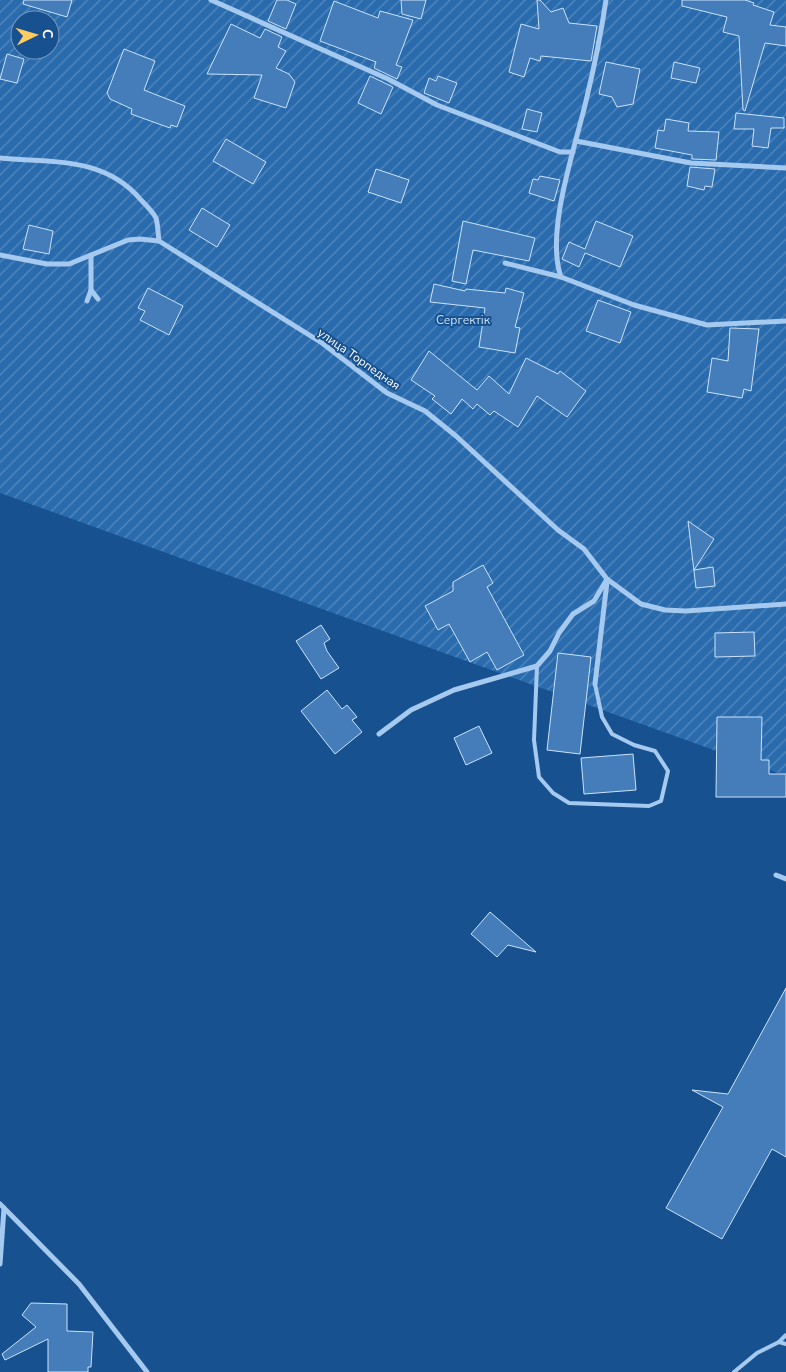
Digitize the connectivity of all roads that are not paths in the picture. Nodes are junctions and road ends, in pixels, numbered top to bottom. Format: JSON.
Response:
{"nodes":[{"id":1,"x":211,"y":0,"type":"edge"},
{"id":2,"x":606,"y":0,"type":"edge"},
{"id":3,"x":576,"y":141,"type":"junction"},
{"id":4,"x":573,"y":152,"type":"junction"},
{"id":5,"x":0,"y":158,"type":"edge"},
{"id":6,"x":786,"y":168,"type":"edge"},
{"id":7,"x":159,"y":241,"type":"junction"},
{"id":8,"x":0,"y":255,"type":"edge"},
{"id":9,"x":90,"y":255,"type":"junction"},
{"id":10,"x":505,"y":263,"type":"dead end"},
{"id":11,"x":561,"y":277,"type":"junction"},
{"id":12,"x":91,"y":290,"type":"junction"},
{"id":13,"x":98,"y":298,"type":"dead end"},
{"id":14,"x":87,"y":301,"type":"dead end"},
{"id":15,"x":786,"y":321,"type":"edge"},
{"id":16,"x":607,"y":579,"type":"junction"},
{"id":17,"x":786,"y":604,"type":"edge"},
{"id":18,"x":537,"y":666,"type":"junction"},
{"id":19,"x":595,"y":684,"type":"joint"},
{"id":20,"x":379,"y":734,"type":"dead end"},
{"id":21,"x":776,"y":875,"type":"dead end"},
{"id":22,"x":786,"y":879,"type":"edge"},
{"id":23,"x":2,"y":1206,"type":"edge"},
{"id":24,"x":0,"y":1264,"type":"edge"},
{"id":25,"x":786,"y":1335,"type":"edge"},
{"id":26,"x":779,"y":1342,"type":"junction"},
{"id":27,"x":786,"y":1344,"type":"edge"},
{"id":28,"x":147,"y":1372,"type":"edge"},
{"id":29,"x":734,"y":1372,"type":"edge"}],
"edges":[{"from":1,"to":4,"type":"street"},
{"from":2,"to":3,"type":"street"},
{"from":3,"to":4,"type":"street"},
{"from":3,"to":6,"type":"street"},
{"from":4,"to":11,"type":"street"},
{"from":5,"to":7,"type":"street"},
{"from":7,"to":9,"type":"street"},
{"from":7,"to":16,"type":"street","name":"улица Торпедная"},
{"from":8,"to":9,"type":"street"},
{"from":9,"to":12,"type":"street"},
{"from":10,"to":11,"type":"street"},
{"from":11,"to":15,"type":"street"},
{"from":12,"to":13,"type":"street"},
{"from":12,"to":14,"type":"street"},
{"from":16,"to":17,"type":"street","name":"улица Торпедная"},
{"from":16,"to":18,"type":"street"},
{"from":16,"to":19,"type":"street"},
{"from":18,"to":19,"type":"lane"},
{"from":18,"to":20,"type":"street"},
{"from":21,"to":22,"type":"street"},
{"from":23,"to":24,"type":"street"},
{"from":23,"to":28,"type":"street"},
{"from":25,"to":26,"type":"lane"},
{"from":26,"to":27,"type":"lane"},
{"from":26,"to":29,"type":"lane"}]}
